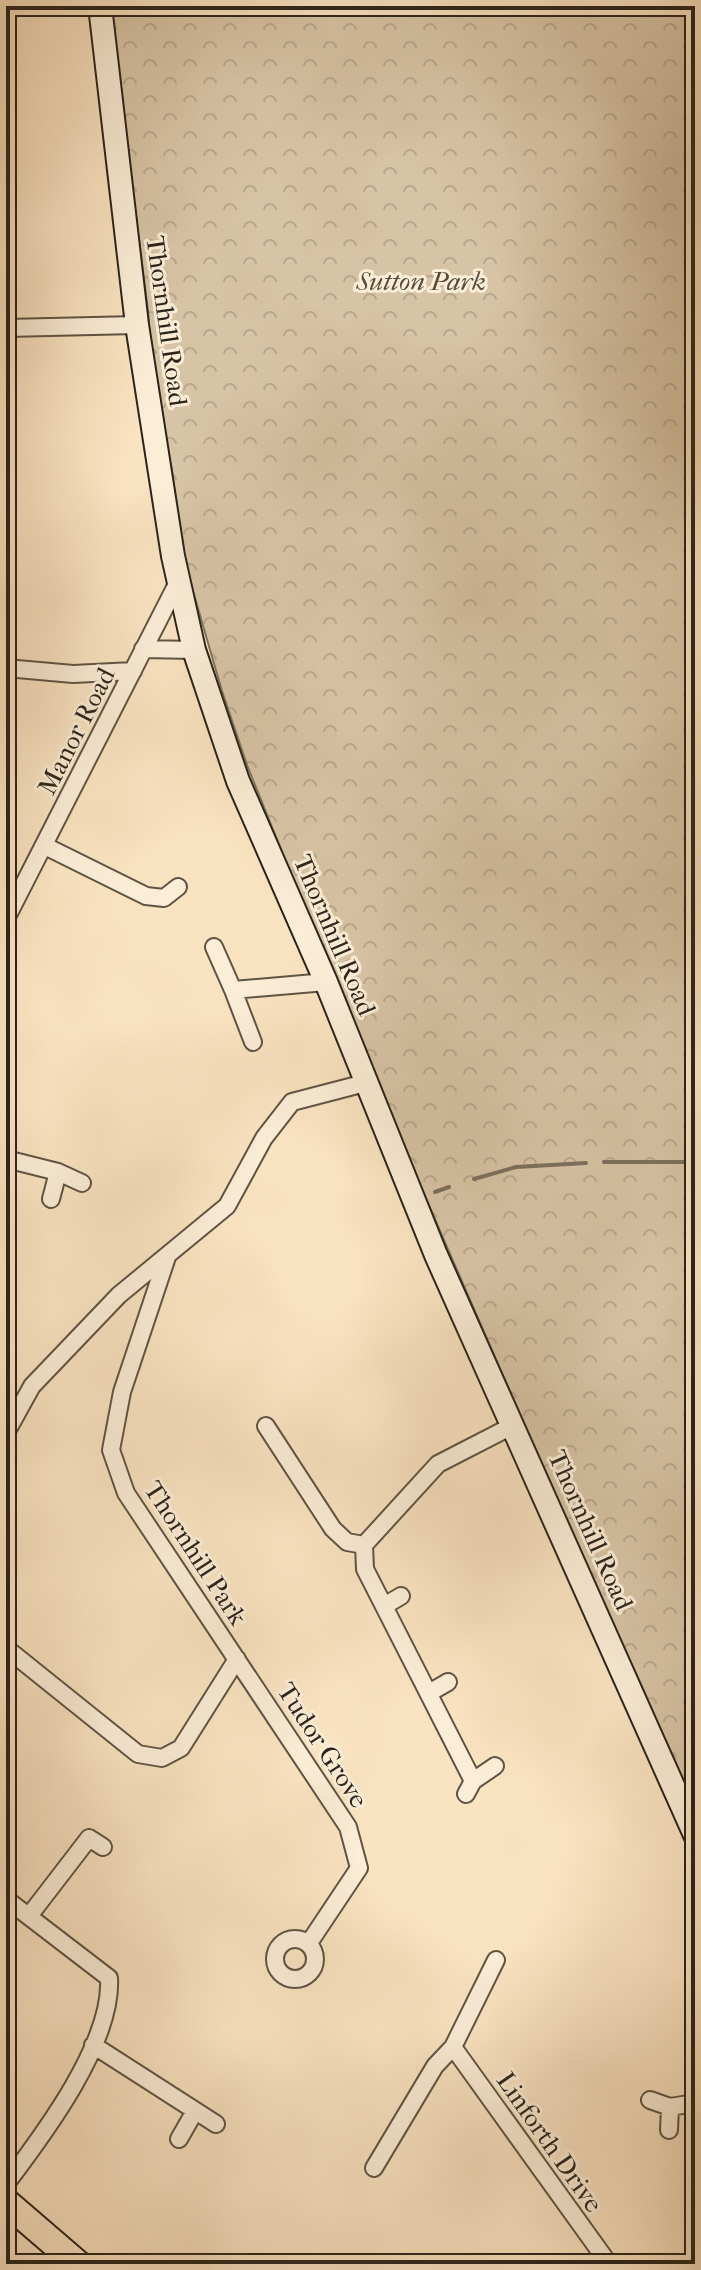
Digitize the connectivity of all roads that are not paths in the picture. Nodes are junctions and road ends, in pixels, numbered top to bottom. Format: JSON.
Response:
{"nodes":[{"id":1,"x":100,"y":6,"type":"edge"},
{"id":2,"x":137,"y":325,"type":"junction"},
{"id":3,"x":6,"y":328,"type":"edge"},
{"id":4,"x":178,"y":582,"type":"junction"},
{"id":5,"x":143,"y":649,"type":"junction"},
{"id":6,"x":194,"y":650,"type":"junction"},
{"id":7,"x":6,"y":668,"type":"edge"},
{"id":8,"x":133,"y":671,"type":"junction"},
{"id":9,"x":45,"y":846,"type":"junction"},
{"id":10,"x":178,"y":887,"type":"dead end"},
{"id":11,"x":6,"y":919,"type":"edge"},
{"id":12,"x":214,"y":947,"type":"dead end"},
{"id":13,"x":326,"y":982,"type":"junction"},
{"id":14,"x":233,"y":990,"type":"junction"},
{"id":15,"x":253,"y":1042,"type":"dead end"},
{"id":16,"x":365,"y":1083,"type":"junction"},
{"id":17,"x":6,"y":1159,"type":"edge"},
{"id":18,"x":58,"y":1172,"type":"junction"},
{"id":19,"x":82,"y":1183,"type":"dead end"},
{"id":20,"x":51,"y":1199,"type":"dead end"},
{"id":21,"x":167,"y":1257,"type":"junction"},
{"id":22,"x":514,"y":1425,"type":"junction"},
{"id":23,"x":266,"y":1426,"type":"dead end"},
{"id":24,"x":6,"y":1433,"type":"edge"},
{"id":25,"x":364,"y":1545,"type":"junction"},
{"id":26,"x":401,"y":1596,"type":"dead end"},
{"id":27,"x":384,"y":1606,"type":"junction"},
{"id":28,"x":6,"y":1648,"type":"edge"},
{"id":29,"x":237,"y":1659,"type":"junction"},
{"id":30,"x":448,"y":1682,"type":"dead end"},
{"id":31,"x":429,"y":1693,"type":"junction"},
{"id":32,"x":495,"y":1766,"type":"dead end"},
{"id":33,"x":695,"y":1835,"type":"edge"},
{"id":34,"x":103,"y":1847,"type":"dead end"},
{"id":35,"x":6,"y":1899,"type":"edge"},
{"id":36,"x":29,"y":1916,"type":"junction"},
{"id":37,"x":309,"y":1943,"type":"dead end"},
{"id":38,"x":496,"y":1960,"type":"dead end"},
{"id":39,"x":93,"y":2045,"type":"junction"},
{"id":40,"x":453,"y":2047,"type":"junction"},
{"id":41,"x":650,"y":2100,"type":"dead end"},
{"id":42,"x":695,"y":2103,"type":"edge"},
{"id":43,"x":670,"y":2107,"type":"junction"},
{"id":44,"x":195,"y":2111,"type":"junction"},
{"id":45,"x":216,"y":2124,"type":"dead end"},
{"id":46,"x":669,"y":2130,"type":"dead end"},
{"id":47,"x":179,"y":2139,"type":"dead end"},
{"id":48,"x":384,"y":2162,"type":"dead end"},
{"id":49,"x":6,"y":2184,"type":"edge"},
{"id":50,"x":6,"y":2202,"type":"edge"},
{"id":51,"x":68,"y":2261,"type":"edge"},
{"id":52,"x":609,"y":2264,"type":"edge"}],
"edges":[{"from":1,"to":2,"type":"main road","name":"Thornhill Road"},
{"from":2,"to":3,"type":"street"},
{"from":2,"to":4,"type":"main road","name":"Thornhill Road"},
{"from":4,"to":5,"type":"street","name":"Manor Road"},
{"from":4,"to":6,"type":"main road","name":"Thornhill Road"},
{"from":5,"to":6,"type":"street","name":"Manor Road"},
{"from":5,"to":8,"type":"street","name":"Manor Road"},
{"from":6,"to":13,"type":"main road","name":"Thornhill Road"},
{"from":7,"to":8,"type":"street"},
{"from":8,"to":9,"type":"street","name":"Manor Road"},
{"from":9,"to":10,"type":"street"},
{"from":9,"to":11,"type":"street","name":"Manor Road"},
{"from":12,"to":14,"type":"street"},
{"from":13,"to":14,"type":"street"},
{"from":13,"to":16,"type":"main road","name":"Thornhill Road"},
{"from":14,"to":15,"type":"street"},
{"from":16,"to":21,"type":"street"},
{"from":16,"to":22,"type":"main road","name":"Thornhill Road"},
{"from":17,"to":18,"type":"street"},
{"from":18,"to":19,"type":"street"},
{"from":18,"to":20,"type":"street"},
{"from":21,"to":24,"type":"street"},
{"from":21,"to":29,"type":"street","name":"Thornhill Park"},
{"from":22,"to":25,"type":"street"},
{"from":22,"to":33,"type":"main road","name":"Thornhill Road"},
{"from":23,"to":25,"type":"street"},
{"from":25,"to":27,"type":"street"},
{"from":26,"to":27,"type":"street"},
{"from":27,"to":31,"type":"street"},
{"from":28,"to":29,"type":"street","name":"Thornhill Park"},
{"from":29,"to":37,"type":"street","name":"Tudor Grove"},
{"from":30,"to":31,"type":"street"},
{"from":31,"to":32,"type":"street"},
{"from":34,"to":36,"type":"street"},
{"from":35,"to":36,"type":"street"},
{"from":36,"to":39,"type":"street"},
{"from":38,"to":40,"type":"street"},
{"from":39,"to":44,"type":"street"},
{"from":39,"to":49,"type":"street"},
{"from":40,"to":48,"type":"street"},
{"from":40,"to":52,"type":"street","name":"Linforth Drive"},
{"from":41,"to":43,"type":"street"},
{"from":42,"to":43,"type":"street"},
{"from":43,"to":46,"type":"street"},
{"from":44,"to":45,"type":"street"},
{"from":44,"to":47,"type":"street"},
{"from":50,"to":51,"type":"highway"}]}
